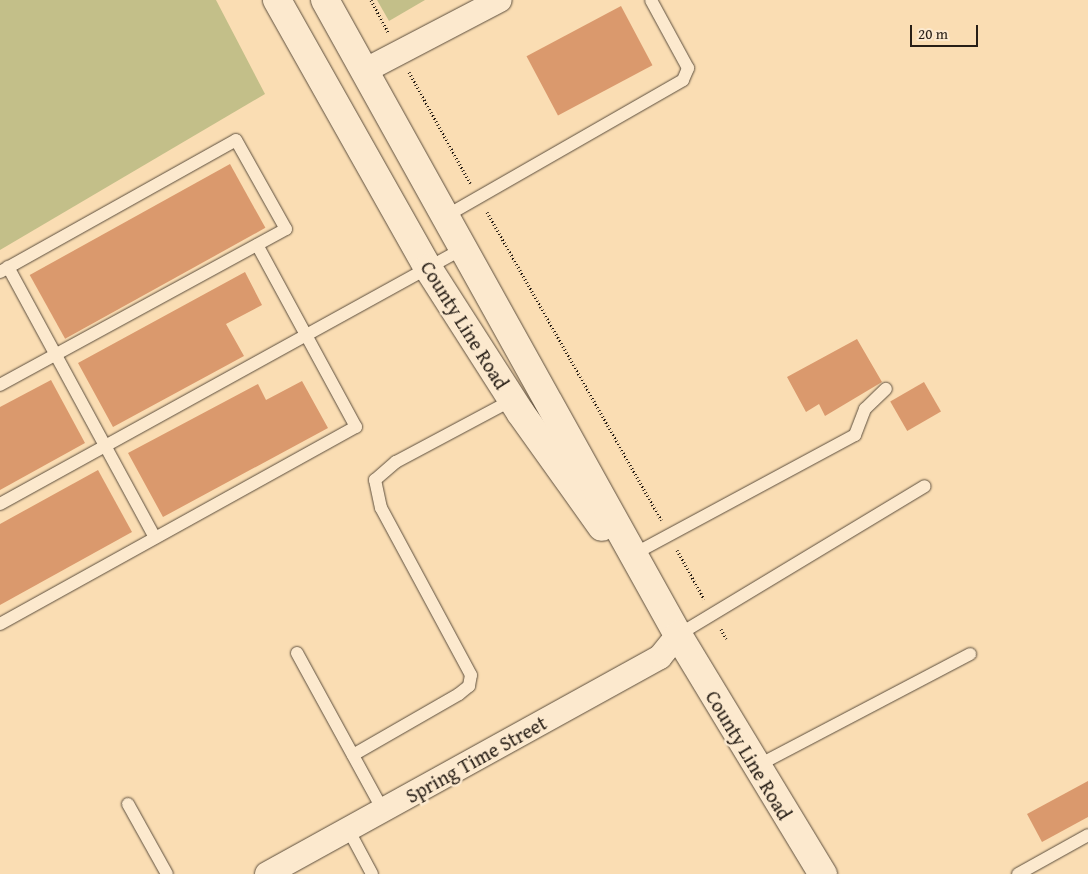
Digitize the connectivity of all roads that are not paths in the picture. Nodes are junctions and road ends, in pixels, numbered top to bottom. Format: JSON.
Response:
{"nodes":[{"id":1,"x":277,"y":0,"type":"edge"},
{"id":2,"x":325,"y":0,"type":"edge"},
{"id":3,"x":500,"y":0,"type":"edge"},
{"id":4,"x":651,"y":0,"type":"edge"},
{"id":5,"x":364,"y":71,"type":"junction"},
{"id":6,"x":446,"y":216,"type":"junction"},
{"id":7,"x":257,"y":245,"type":"junction"},
{"id":8,"x":464,"y":248,"type":"junction"},
{"id":9,"x":428,"y":268,"type":"junction"},
{"id":10,"x":4,"y":270,"type":"edge"},
{"id":11,"x":306,"y":335,"type":"junction"},
{"id":12,"x":56,"y":355,"type":"junction"},
{"id":13,"x":0,"y":385,"type":"edge"},
{"id":14,"x":886,"y":389,"type":"dead end"},
{"id":15,"x":512,"y":400,"type":"junction"},
{"id":16,"x":105,"y":446,"type":"junction"},
{"id":17,"x":925,"y":486,"type":"dead end"},
{"id":18,"x":0,"y":504,"type":"edge"},
{"id":19,"x":155,"y":538,"type":"junction"},
{"id":20,"x":634,"y":554,"type":"junction"},
{"id":21,"x":0,"y":624,"type":"edge"},
{"id":22,"x":678,"y":635,"type":"junction"},
{"id":23,"x":297,"y":653,"type":"dead end"},
{"id":24,"x":970,"y":654,"type":"dead end"},
{"id":25,"x":353,"y":754,"type":"junction"},
{"id":26,"x":755,"y":767,"type":"junction"},
{"id":27,"x":128,"y":804,"type":"dead end"},
{"id":28,"x":383,"y":810,"type":"junction"},
{"id":29,"x":348,"y":829,"type":"junction"},
{"id":30,"x":1088,"y":835,"type":"edge"},
{"id":31,"x":166,"y":874,"type":"edge"},
{"id":32,"x":267,"y":874,"type":"edge"},
{"id":33,"x":372,"y":874,"type":"edge"},
{"id":34,"x":822,"y":874,"type":"edge"},
{"id":35,"x":1018,"y":874,"type":"edge"}],
"edges":[{"from":1,"to":9,"type":"main road","name":"County Line Road"},
{"from":2,"to":5,"type":"main road","name":"County Line Road"},
{"from":3,"to":5,"type":"street"},
{"from":4,"to":6,"type":"lane"},
{"from":5,"to":6,"type":"main road","name":"County Line Road"},
{"from":6,"to":8,"type":"main road","name":"County Line Road"},
{"from":7,"to":10,"type":"lane"},
{"from":7,"to":11,"type":"lane"},
{"from":7,"to":12,"type":"lane"},
{"from":8,"to":9,"type":"lane"},
{"from":8,"to":20,"type":"main road","name":"County Line Road"},
{"from":9,"to":11,"type":"lane"},
{"from":9,"to":15,"type":"main road","name":"County Line Road"},
{"from":10,"to":12,"type":"lane"},
{"from":11,"to":16,"type":"lane"},
{"from":11,"to":19,"type":"lane"},
{"from":12,"to":13,"type":"lane"},
{"from":12,"to":16,"type":"lane"},
{"from":14,"to":20,"type":"lane"},
{"from":15,"to":22,"type":"main road","name":"County Line Road"},
{"from":15,"to":25,"type":"lane"},
{"from":16,"to":18,"type":"lane"},
{"from":16,"to":19,"type":"lane"},
{"from":17,"to":22,"type":"lane"},
{"from":19,"to":21,"type":"lane"},
{"from":20,"to":22,"type":"main road","name":"County Line Road"},
{"from":22,"to":26,"type":"main road","name":"County Line Road"},
{"from":22,"to":28,"type":"street","name":"Spring Time Street"},
{"from":23,"to":25,"type":"lane"},
{"from":24,"to":26,"type":"lane"},
{"from":25,"to":28,"type":"lane"},
{"from":26,"to":34,"type":"main road","name":"County Line Road"},
{"from":27,"to":31,"type":"lane"},
{"from":28,"to":29,"type":"street","name":"Spring Time Street"},
{"from":29,"to":32,"type":"street","name":"Spring Time Street"},
{"from":29,"to":33,"type":"lane"},
{"from":30,"to":35,"type":"lane"}]}
